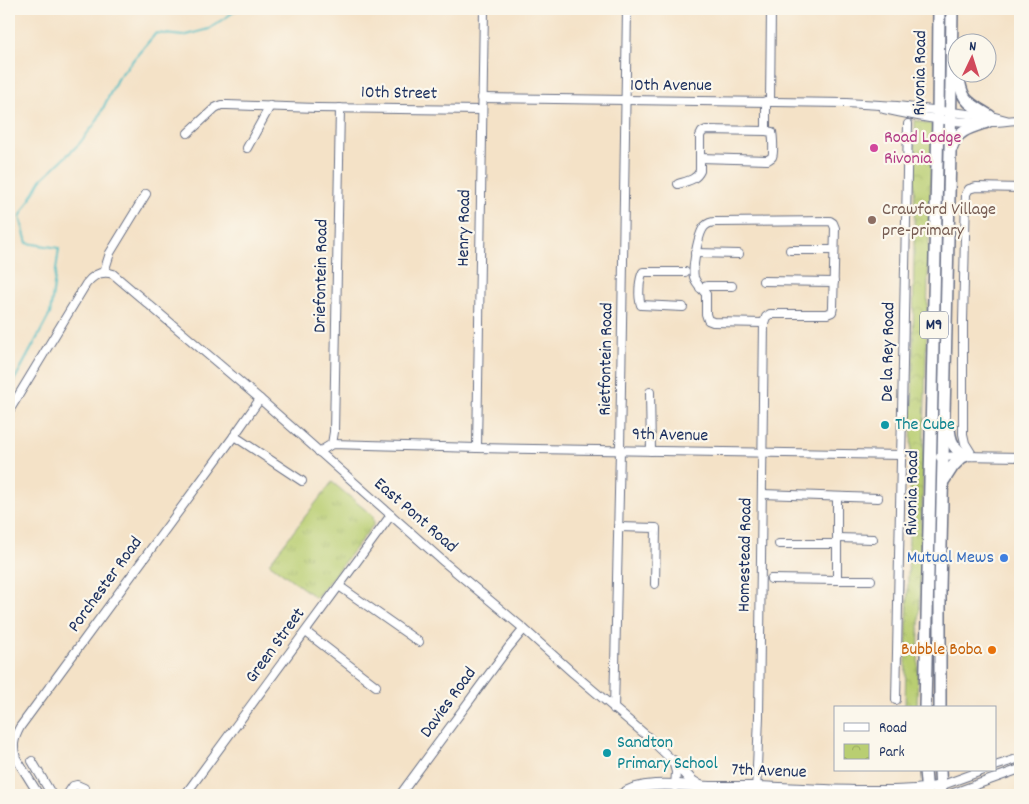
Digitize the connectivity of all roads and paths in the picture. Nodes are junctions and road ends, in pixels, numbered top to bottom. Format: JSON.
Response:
{"nodes":[{"id":1,"x":484,"y":9,"type":"edge"},
{"id":2,"x":627,"y":9,"type":"edge"},
{"id":3,"x":771,"y":9,"type":"edge"},
{"id":4,"x":939,"y":9,"type":"edge"},
{"id":5,"x":951,"y":14,"type":"edge"},
{"id":6,"x":953,"y":32,"type":"edge"},
{"id":7,"x":960,"y":82,"type":"edge"},
{"id":8,"x":482,"y":98,"type":"junction"},
{"id":9,"x":626,"y":100,"type":"junction"},
{"id":10,"x":768,"y":101,"type":"junction"},
{"id":11,"x":270,"y":106,"type":"junction"},
{"id":12,"x":340,"y":108,"type":"junction"},
{"id":13,"x":482,"y":110,"type":"junction"},
{"id":14,"x":938,"y":115,"type":"junction"},
{"id":15,"x":950,"y":116,"type":"junction"},
{"id":16,"x":988,"y":119,"type":"junction"},
{"id":17,"x":1020,"y":120,"type":"edge"},
{"id":18,"x":908,"y":124,"type":"dead end"},
{"id":19,"x":766,"y":131,"type":"junction"},
{"id":20,"x":188,"y":133,"type":"dead end"},
{"id":21,"x":247,"y":148,"type":"dead end"},
{"id":22,"x":950,"y":152,"type":"junction"},
{"id":23,"x":700,"y":158,"type":"junction"},
{"id":24,"x":678,"y":184,"type":"dead end"},
{"id":25,"x":1020,"y":188,"type":"edge"},
{"id":26,"x":146,"y":194,"type":"dead end"},
{"id":27,"x":790,"y":250,"type":"dead end"},
{"id":28,"x":834,"y":250,"type":"junction"},
{"id":29,"x":696,"y":253,"type":"junction"},
{"id":30,"x":739,"y":254,"type":"dead end"},
{"id":31,"x":104,"y":272,"type":"junction"},
{"id":32,"x":685,"y":272,"type":"dead end"},
{"id":33,"x":763,"y":281,"type":"dead end"},
{"id":34,"x":834,"y":282,"type":"junction"},
{"id":35,"x":732,"y":286,"type":"dead end"},
{"id":36,"x":623,"y":287,"type":"junction"},
{"id":37,"x":640,"y":288,"type":"junction"},
{"id":38,"x":700,"y":288,"type":"junction"},
{"id":39,"x":683,"y":307,"type":"dead end"},
{"id":40,"x":765,"y":320,"type":"junction"},
{"id":41,"x":944,"y":381,"type":"junction"},
{"id":42,"x":650,"y":392,"type":"dead end"},
{"id":43,"x":260,"y":399,"type":"junction"},
{"id":44,"x":9,"y":411,"type":"edge"},
{"id":45,"x":234,"y":436,"type":"junction"},
{"id":46,"x":332,"y":444,"type":"junction"},
{"id":47,"x":477,"y":448,"type":"junction"},
{"id":48,"x":620,"y":450,"type":"junction"},
{"id":49,"x":651,"y":451,"type":"junction"},
{"id":50,"x":319,"y":452,"type":"junction"},
{"id":51,"x":762,"y":452,"type":"junction"},
{"id":52,"x":902,"y":455,"type":"junction"},
{"id":53,"x":967,"y":456,"type":"junction"},
{"id":54,"x":931,"y":457,"type":"junction"},
{"id":55,"x":943,"y":457,"type":"junction"},
{"id":56,"x":1020,"y":458,"type":"edge"},
{"id":57,"x":302,"y":481,"type":"dead end"},
{"id":58,"x":942,"y":482,"type":"junction"},
{"id":59,"x":762,"y":494,"type":"junction"},
{"id":60,"x":837,"y":497,"type":"junction"},
{"id":61,"x":878,"y":498,"type":"dead end"},
{"id":62,"x":392,"y":515,"type":"junction"},
{"id":63,"x":618,"y":527,"type":"junction"},
{"id":64,"x":873,"y":539,"type":"dead end"},
{"id":65,"x":837,"y":541,"type":"junction"},
{"id":66,"x":779,"y":544,"type":"dead end"},
{"id":67,"x":771,"y":579,"type":"dead end"},
{"id":68,"x":837,"y":580,"type":"junction"},
{"id":69,"x":871,"y":580,"type":"dead end"},
{"id":70,"x":655,"y":584,"type":"dead end"},
{"id":71,"x":339,"y":586,"type":"junction"},
{"id":72,"x":524,"y":628,"type":"junction"},
{"id":73,"x":306,"y":632,"type":"junction"},
{"id":74,"x":419,"y":642,"type":"dead end"},
{"id":75,"x":376,"y":686,"type":"dead end"},
{"id":76,"x":896,"y":700,"type":"dead end"},
{"id":77,"x":925,"y":706,"type":"edge"},
{"id":78,"x":940,"y":706,"type":"edge"},
{"id":79,"x":614,"y":709,"type":"junction"},
{"id":80,"x":11,"y":755,"type":"edge"},
{"id":81,"x":1020,"y":758,"type":"edge"},
{"id":82,"x":32,"y":761,"type":"dead end"},
{"id":83,"x":673,"y":761,"type":"junction"},
{"id":84,"x":996,"y":766,"type":"edge"},
{"id":85,"x":1020,"y":769,"type":"edge"},
{"id":86,"x":925,"y":772,"type":"edge"},
{"id":87,"x":940,"y":772,"type":"edge"},
{"id":88,"x":980,"y":772,"type":"edge"},
{"id":89,"x":675,"y":786,"type":"junction"},
{"id":90,"x":700,"y":786,"type":"junction"},
{"id":91,"x":84,"y":788,"type":"dead end"},
{"id":92,"x":633,"y":788,"type":"junction"},
{"id":93,"x":756,"y":790,"type":"junction"},
{"id":94,"x":940,"y":790,"type":"edge"},
{"id":95,"x":926,"y":792,"type":"edge"},
{"id":96,"x":897,"y":793,"type":"edge"},
{"id":97,"x":39,"y":795,"type":"edge"},
{"id":98,"x":52,"y":795,"type":"edge"},
{"id":99,"x":66,"y":795,"type":"edge"},
{"id":100,"x":185,"y":795,"type":"edge"},
{"id":101,"x":400,"y":795,"type":"edge"},
{"id":102,"x":621,"y":795,"type":"edge"},
{"id":103,"x":804,"y":795,"type":"edge"},
{"id":104,"x":948,"y":795,"type":"edge"}],
"edges":[{"from":1,"to":8,"type":"street","name":"Henry Road"},
{"from":2,"to":9,"type":"street","name":"Rietfontein Road"},
{"from":3,"to":10,"type":"street"},
{"from":4,"to":14,"type":"main road","name":"Rivonia Road","number":"M9"},
{"from":5,"to":6,"type":"main road"},
{"from":5,"to":15,"type":"main road","name":"Rivonia Road","number":"M9"},
{"from":7,"to":16,"type":"main road"},
{"from":8,"to":9,"type":"street","name":"10th Avenue"},
{"from":8,"to":13,"type":"street","name":"Henry Road"},
{"from":9,"to":10,"type":"street","name":"10th Avenue"},
{"from":9,"to":36,"type":"street","name":"Rietfontein Road"},
{"from":10,"to":14,"type":"street","name":"10th Avenue"},
{"from":10,"to":19,"type":"street"},
{"from":11,"to":12,"type":"street","name":"10th Street"},
{"from":11,"to":20,"type":"street","name":"10th Street"},
{"from":11,"to":21,"type":"street"},
{"from":12,"to":13,"type":"street","name":"10th Street"},
{"from":12,"to":46,"type":"street","name":"Driefontein Road"},
{"from":13,"to":47,"type":"street","name":"Henry Road"},
{"from":14,"to":15,"type":"street","name":"10th Avenue"},
{"from":14,"to":54,"type":"main road","name":"Rivonia Road","number":"M9"},
{"from":15,"to":16,"type":"street","name":"10th Avenue"},
{"from":15,"to":22,"type":"main road","name":"Rivonia Road","number":"M9"},
{"from":16,"to":17,"type":"street","name":"10th Avenue"},
{"from":16,"to":22,"type":"main road"},
{"from":18,"to":52,"type":"street","name":"De la Rey Road"},
{"from":19,"to":23,"type":"street"},
{"from":19,"to":23,"type":"street"},
{"from":22,"to":41,"type":"main road","name":"Rivonia Road","number":"M9"},
{"from":23,"to":24,"type":"street"},
{"from":25,"to":53,"type":"street"},
{"from":26,"to":31,"type":"street"},
{"from":27,"to":28,"type":"street"},
{"from":28,"to":29,"type":"street"},
{"from":28,"to":34,"type":"street"},
{"from":29,"to":30,"type":"street"},
{"from":29,"to":38,"type":"street"},
{"from":31,"to":43,"type":"street","name":"East Pont Road"},
{"from":31,"to":44,"type":"street"},
{"from":32,"to":37,"type":"street"},
{"from":33,"to":34,"type":"street"},
{"from":34,"to":40,"type":"street"},
{"from":35,"to":38,"type":"street"},
{"from":36,"to":37,"type":"street"},
{"from":36,"to":48,"type":"street","name":"Rietfontein Road"},
{"from":37,"to":39,"type":"street"},
{"from":38,"to":40,"type":"street"},
{"from":40,"to":51,"type":"street","name":"Homestead Road"},
{"from":41,"to":53,"type":"main road"},
{"from":41,"to":55,"type":"main road","name":"Rivonia Road","number":"M9"},
{"from":42,"to":49,"type":"street"},
{"from":43,"to":45,"type":"street","name":"Porchester Road"},
{"from":43,"to":50,"type":"street","name":"East Pont Road"},
{"from":45,"to":57,"type":"street"},
{"from":45,"to":80,"type":"street","name":"Porchester Road"},
{"from":46,"to":47,"type":"street","name":"9th Avenue"},
{"from":46,"to":50,"type":"street"},
{"from":47,"to":48,"type":"street","name":"9th Avenue"},
{"from":48,"to":49,"type":"street","name":"9th Avenue"},
{"from":48,"to":63,"type":"street","name":"Rietfontein Road"},
{"from":49,"to":51,"type":"street","name":"9th Avenue"},
{"from":50,"to":62,"type":"street","name":"East Pont Road"},
{"from":51,"to":52,"type":"street","name":"9th Avenue"},
{"from":51,"to":59,"type":"street","name":"Homestead Road"},
{"from":52,"to":76,"type":"street","name":"De la Rey Road"},
{"from":53,"to":55,"type":"street"},
{"from":53,"to":56,"type":"street"},
{"from":53,"to":58,"type":"main road"},
{"from":54,"to":55,"type":"street"},
{"from":54,"to":77,"type":"main road","name":"Rivonia Road","number":"M9"},
{"from":55,"to":58,"type":"main road","name":"Rivonia Road","number":"M9"},
{"from":58,"to":78,"type":"main road","name":"Rivonia Road","number":"M9"},
{"from":59,"to":60,"type":"street"},
{"from":59,"to":93,"type":"street","name":"Homestead Road"},
{"from":60,"to":61,"type":"street"},
{"from":60,"to":65,"type":"street"},
{"from":62,"to":71,"type":"street","name":"Green Street"},
{"from":62,"to":72,"type":"street","name":"East Pont Road"},
{"from":63,"to":70,"type":"street"},
{"from":63,"to":79,"type":"street","name":"Rietfontein Road"},
{"from":64,"to":65,"type":"street"},
{"from":65,"to":66,"type":"street"},
{"from":65,"to":68,"type":"street"},
{"from":67,"to":68,"type":"street"},
{"from":68,"to":69,"type":"street"},
{"from":71,"to":73,"type":"street","name":"Green Street"},
{"from":71,"to":74,"type":"street"},
{"from":72,"to":79,"type":"street","name":"East Pont Road"},
{"from":72,"to":101,"type":"street","name":"Davies Road"},
{"from":73,"to":75,"type":"street"},
{"from":73,"to":100,"type":"street","name":"Green Street"},
{"from":79,"to":83,"type":"street","name":"East Pont Road"},
{"from":80,"to":97,"type":"street","name":"Porchester Road"},
{"from":81,"to":84,"type":"street"},
{"from":82,"to":98,"type":"street"},
{"from":83,"to":89,"type":"street"},
{"from":83,"to":90,"type":"street"},
{"from":85,"to":104,"type":"street"},
{"from":86,"to":95,"type":"main road"},
{"from":87,"to":94,"type":"main road"},
{"from":88,"to":94,"type":"street"},
{"from":89,"to":90,"type":"street","name":"7th Avenue"},
{"from":89,"to":92,"type":"street","name":"7th Avenue"},
{"from":90,"to":93,"type":"street","name":"7th Avenue"},
{"from":91,"to":99,"type":"street"},
{"from":92,"to":93,"type":"street","name":"7th Avenue"},
{"from":92,"to":102,"type":"street"},
{"from":93,"to":96,"type":"street","name":"7th Avenue"},
{"from":93,"to":103,"type":"street","name":"7th Avenue"},
{"from":94,"to":95,"type":"street","name":"7th Avenue"},
{"from":95,"to":96,"type":"street","name":"7th Avenue"}]}
